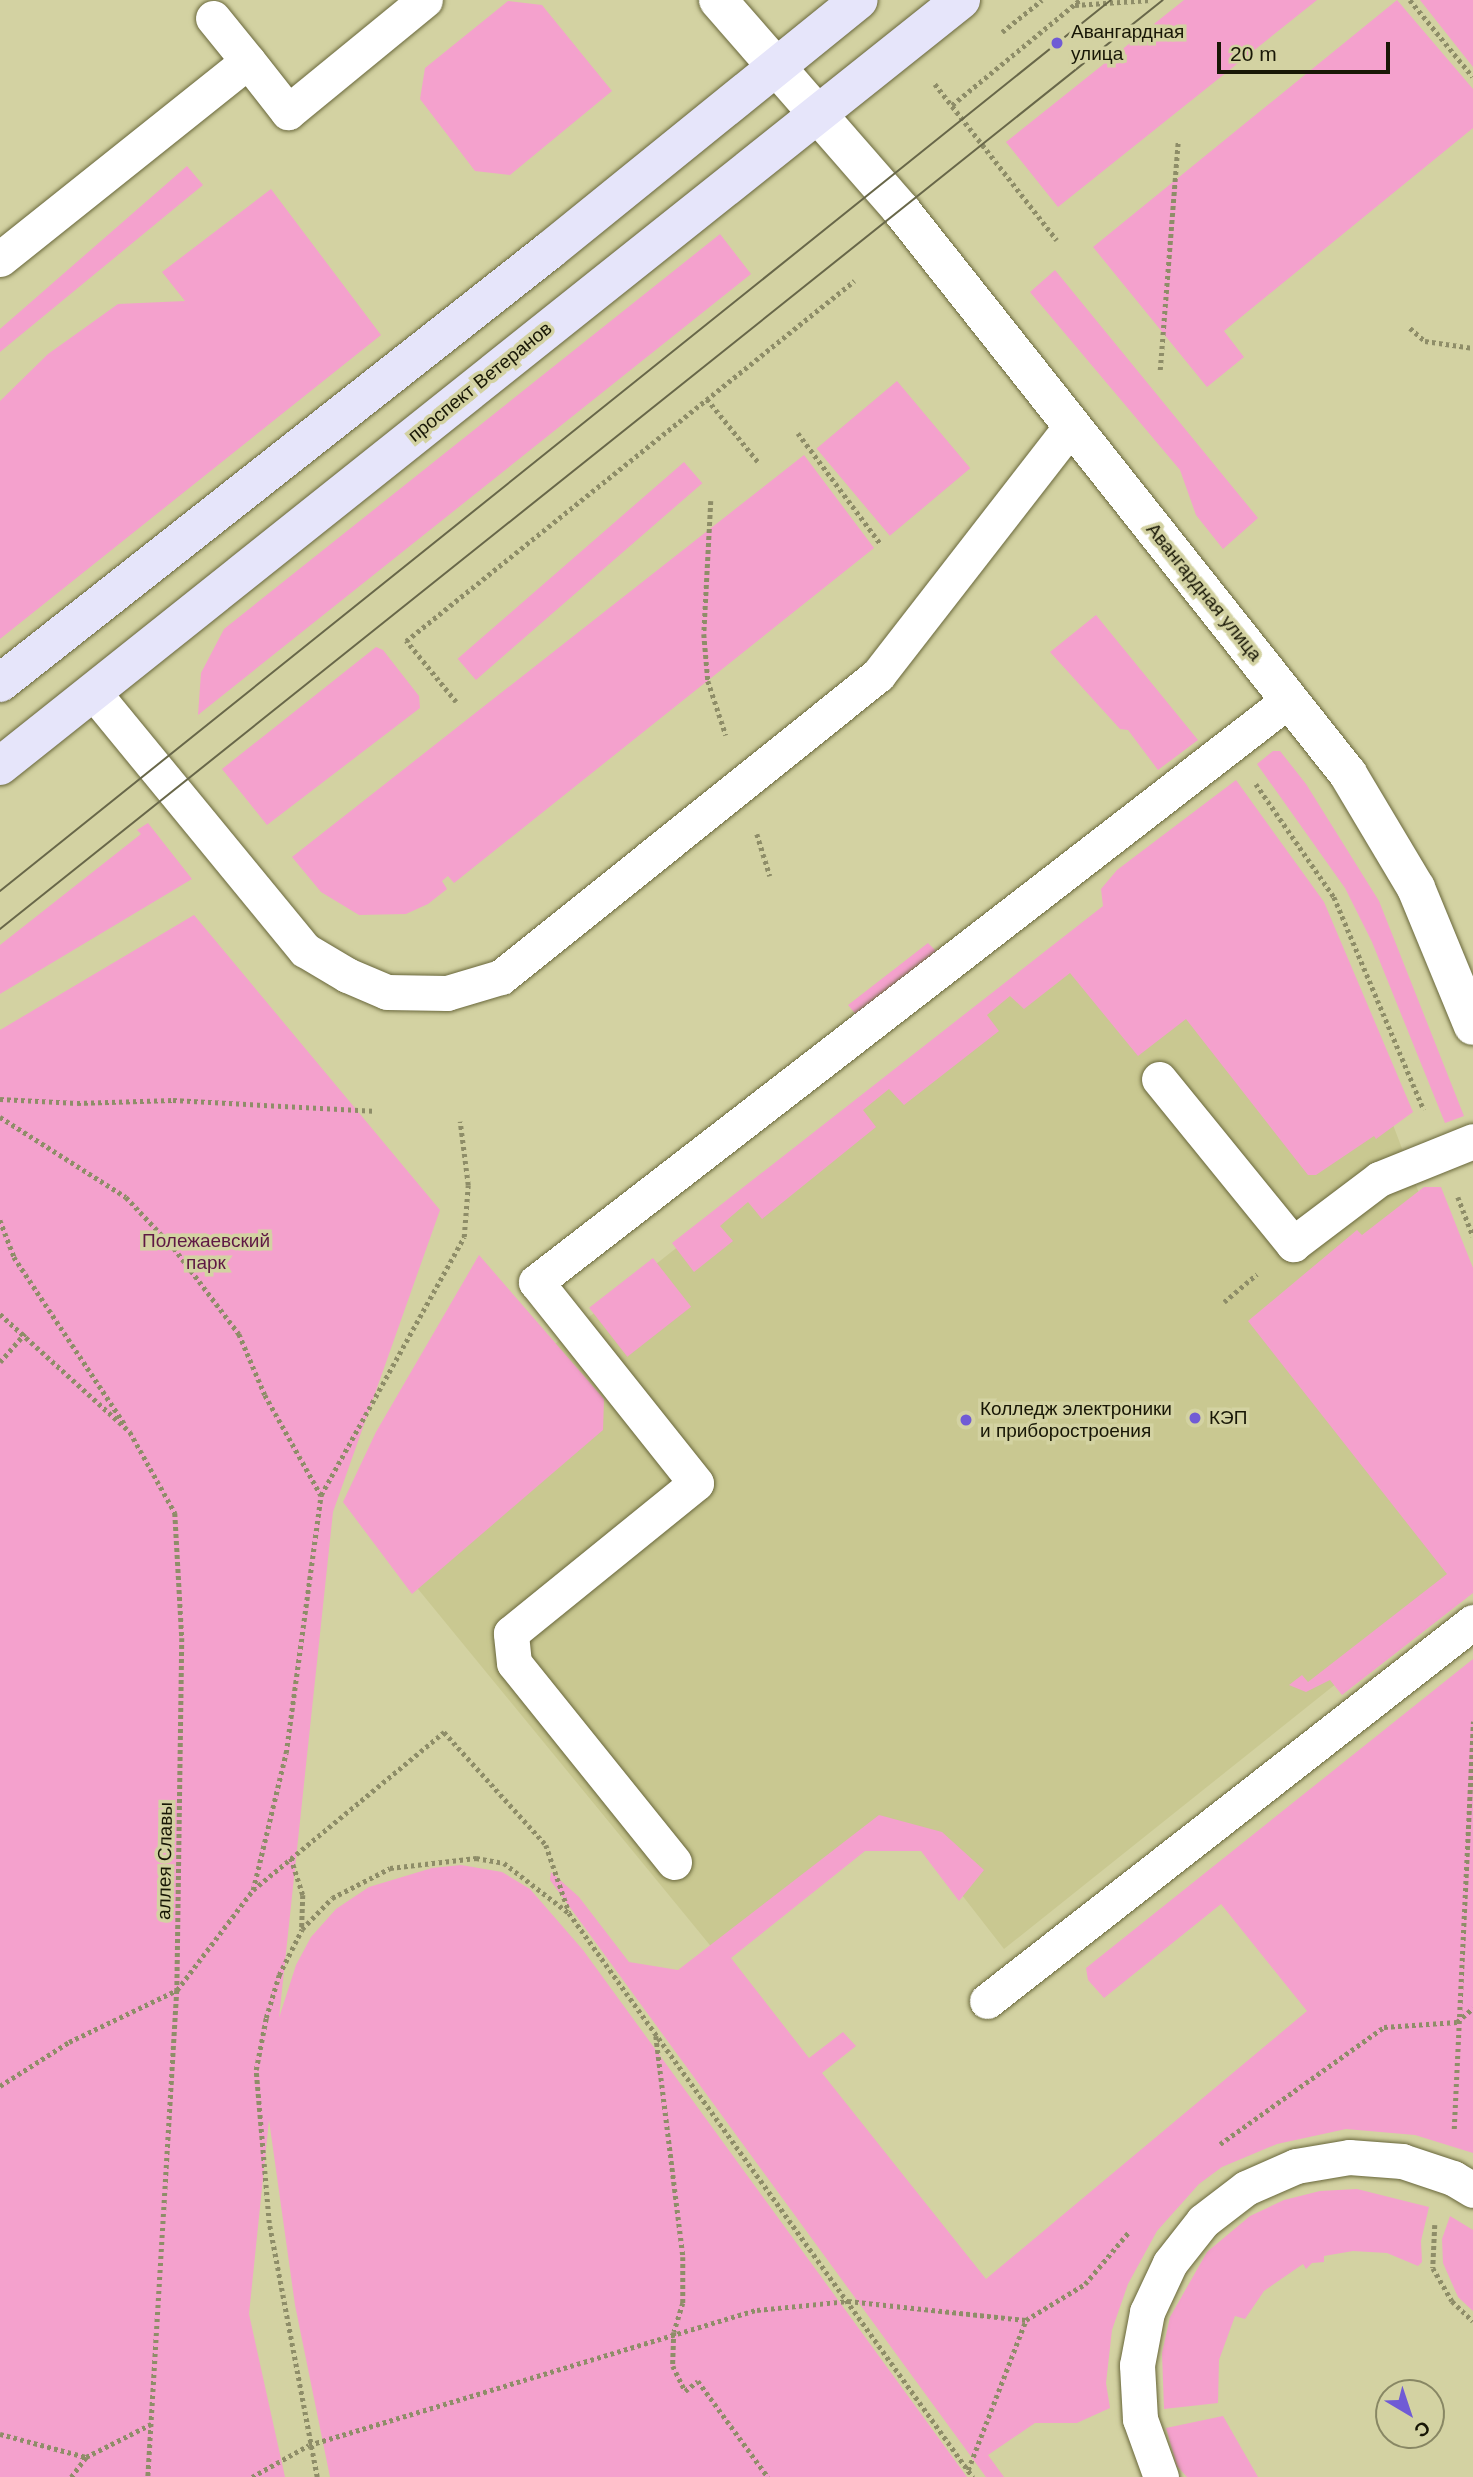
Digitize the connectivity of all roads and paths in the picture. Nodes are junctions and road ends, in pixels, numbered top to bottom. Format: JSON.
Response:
{"nodes":[{"id":1,"x":425,"y":0,"type":"edge"},
{"id":2,"x":718,"y":0,"type":"edge"},
{"id":3,"x":859,"y":0,"type":"edge"},
{"id":4,"x":961,"y":0,"type":"edge"},
{"id":5,"x":1080,"y":0,"type":"edge"},
{"id":6,"x":1151,"y":0,"type":"edge"},
{"id":7,"x":1410,"y":0,"type":"edge"},
{"id":8,"x":1074,"y":5,"type":"junction"},
{"id":9,"x":213,"y":18,"type":"dead end"},
{"id":10,"x":248,"y":61,"type":"junction"},
{"id":11,"x":774,"y":68,"type":"junction"},
{"id":12,"x":1473,"y":77,"type":"edge"},
{"id":13,"x":930,"y":78,"type":"dead end"},
{"id":14,"x":952,"y":105,"type":"junction"},
{"id":15,"x":815,"y":116,"type":"junction"},
{"id":16,"x":1178,"y":142,"type":"dead end"},
{"id":17,"x":1057,"y":240,"type":"dead end"},
{"id":18,"x":0,"y":259,"type":"edge"},
{"id":19,"x":854,"y":281,"type":"dead end"},
{"id":20,"x":1410,"y":328,"type":"dead end"},
{"id":21,"x":1473,"y":348,"type":"edge"},
{"id":22,"x":1160,"y":370,"type":"dead end"},
{"id":23,"x":706,"y":399,"type":"junction"},
{"id":24,"x":1072,"y":425,"type":"junction"},
{"id":25,"x":798,"y":433,"type":"dead end"},
{"id":26,"x":759,"y":463,"type":"dead end"},
{"id":27,"x":710,"y":501,"type":"dead end"},
{"id":28,"x":880,"y":543,"type":"dead end"},
{"id":29,"x":708,"y":681,"type":"dead end"},
{"id":30,"x":0,"y":683,"type":"edge"},
{"id":31,"x":93,"y":692,"type":"junction"},
{"id":32,"x":1290,"y":699,"type":"junction"},
{"id":33,"x":456,"y":702,"type":"dead end"},
{"id":34,"x":0,"y":765,"type":"edge"},
{"id":35,"x":1247,"y":772,"type":"dead end"},
{"id":36,"x":1473,"y":1026,"type":"edge"},
{"id":37,"x":1159,"y":1079,"type":"dead end"},
{"id":38,"x":0,"y":1098,"type":"edge"},
{"id":39,"x":373,"y":1111,"type":"dead end"},
{"id":40,"x":0,"y":1117,"type":"edge"},
{"id":41,"x":460,"y":1122,"type":"dead end"},
{"id":42,"x":1473,"y":1140,"type":"edge"},
{"id":43,"x":1440,"y":1153,"type":"junction"},
{"id":44,"x":0,"y":1220,"type":"edge"},
{"id":45,"x":1473,"y":1236,"type":"edge"},
{"id":46,"x":0,"y":1314,"type":"edge"},
{"id":47,"x":25,"y":1333,"type":"junction"},
{"id":48,"x":0,"y":1362,"type":"edge"},
{"id":49,"x":130,"y":1432,"type":"junction"},
{"id":50,"x":321,"y":1495,"type":"junction"},
{"id":51,"x":1473,"y":1622,"type":"edge"},
{"id":52,"x":1473,"y":1721,"type":"edge"},
{"id":53,"x":291,"y":1858,"type":"junction"},
{"id":54,"x":674,"y":1862,"type":"dead end"},
{"id":55,"x":254,"y":1890,"type":"junction"},
{"id":56,"x":569,"y":1913,"type":"junction"},
{"id":57,"x":302,"y":1929,"type":"junction"},
{"id":58,"x":177,"y":1990,"type":"junction"},
{"id":59,"x":988,"y":2001,"type":"dead end"},
{"id":60,"x":1473,"y":2008,"type":"edge"},
{"id":61,"x":1457,"y":2022,"type":"junction"},
{"id":62,"x":656,"y":2033,"type":"junction"},
{"id":63,"x":0,"y":2086,"type":"edge"},
{"id":64,"x":1454,"y":2132,"type":"dead end"},
{"id":65,"x":1214,"y":2149,"type":"dead end"},
{"id":66,"x":1463,"y":2184,"type":"edge"},
{"id":67,"x":1138,"y":2224,"type":"dead end"},
{"id":68,"x":848,"y":2301,"type":"junction"},
{"id":69,"x":1026,"y":2320,"type":"junction"},
{"id":70,"x":1473,"y":2321,"type":"edge"},
{"id":71,"x":674,"y":2332,"type":"junction"},
{"id":72,"x":152,"y":2424,"type":"junction"},
{"id":73,"x":0,"y":2434,"type":"edge"},
{"id":74,"x":309,"y":2445,"type":"junction"},
{"id":75,"x":86,"y":2457,"type":"junction"},
{"id":76,"x":968,"y":2471,"type":"junction"},
{"id":77,"x":71,"y":2477,"type":"edge"},
{"id":78,"x":148,"y":2477,"type":"edge"},
{"id":79,"x":252,"y":2477,"type":"edge"},
{"id":80,"x":317,"y":2477,"type":"edge"},
{"id":81,"x":768,"y":2477,"type":"edge"},
{"id":82,"x":972,"y":2477,"type":"edge"},
{"id":83,"x":1161,"y":2477,"type":"edge"}],
"edges":[{"from":1,"to":10,"type":"lane"},
{"from":2,"to":11,"type":"street","name":"Авангардная улица"},
{"from":3,"to":11,"type":"main road"},
{"from":4,"to":15,"type":"main road","name":"проспект Ветеранов"},
{"from":5,"to":8,"type":"path"},
{"from":6,"to":8,"type":"path"},
{"from":7,"to":12,"type":"path"},
{"from":8,"to":14,"type":"path"},
{"from":9,"to":10,"type":"lane"},
{"from":10,"to":18,"type":"lane"},
{"from":11,"to":15,"type":"street","name":"Авангардная улица"},
{"from":11,"to":30,"type":"main road"},
{"from":13,"to":14,"type":"path"},
{"from":14,"to":17,"type":"path"},
{"from":15,"to":24,"type":"street","name":"Авангардная улица"},
{"from":15,"to":31,"type":"main road","name":"проспект Ветеранов"},
{"from":16,"to":22,"type":"path"},
{"from":19,"to":23,"type":"path"},
{"from":20,"to":21,"type":"path"},
{"from":23,"to":26,"type":"path"},
{"from":23,"to":33,"type":"path"},
{"from":24,"to":31,"type":"lane"},
{"from":24,"to":32,"type":"street","name":"Авангардная улица"},
{"from":25,"to":28,"type":"path"},
{"from":27,"to":29,"type":"path"},
{"from":31,"to":34,"type":"main road","name":"проспект Ветеранов"},
{"from":32,"to":36,"type":"street","name":"Авангардная улица"},
{"from":32,"to":54,"type":"lane"},
{"from":35,"to":43,"type":"path"},
{"from":37,"to":43,"type":"lane"},
{"from":38,"to":39,"type":"path"},
{"from":40,"to":50,"type":"path"},
{"from":41,"to":50,"type":"path"},
{"from":42,"to":43,"type":"lane"},
{"from":43,"to":45,"type":"path"},
{"from":44,"to":49,"type":"path"},
{"from":46,"to":47,"type":"path","name":"аллея Славы"},
{"from":47,"to":48,"type":"path"},
{"from":47,"to":49,"type":"path","name":"аллея Славы"},
{"from":49,"to":58,"type":"path","name":"аллея Славы"},
{"from":50,"to":55,"type":"path"},
{"from":51,"to":59,"type":"lane"},
{"from":52,"to":61,"type":"path"},
{"from":53,"to":55,"type":"path"},
{"from":53,"to":56,"type":"path"},
{"from":53,"to":57,"type":"path"},
{"from":55,"to":58,"type":"path"},
{"from":56,"to":57,"type":"path"},
{"from":56,"to":62,"type":"path"},
{"from":57,"to":74,"type":"path"},
{"from":58,"to":63,"type":"path"},
{"from":58,"to":72,"type":"path","name":"аллея Славы"},
{"from":60,"to":61,"type":"path"},
{"from":61,"to":64,"type":"path"},
{"from":61,"to":65,"type":"path"},
{"from":62,"to":68,"type":"path"},
{"from":62,"to":71,"type":"path"},
{"from":66,"to":70,"type":"path"},
{"from":66,"to":83,"type":"lane"},
{"from":67,"to":69,"type":"path"},
{"from":68,"to":69,"type":"path"},
{"from":68,"to":71,"type":"path"},
{"from":68,"to":76,"type":"path"},
{"from":69,"to":76,"type":"path"},
{"from":71,"to":74,"type":"path"},
{"from":71,"to":81,"type":"path"},
{"from":72,"to":75,"type":"path"},
{"from":72,"to":78,"type":"path","name":"аллея Славы"},
{"from":73,"to":75,"type":"path"},
{"from":74,"to":79,"type":"path"},
{"from":74,"to":80,"type":"path"},
{"from":75,"to":77,"type":"path"},
{"from":76,"to":82,"type":"path"}]}
